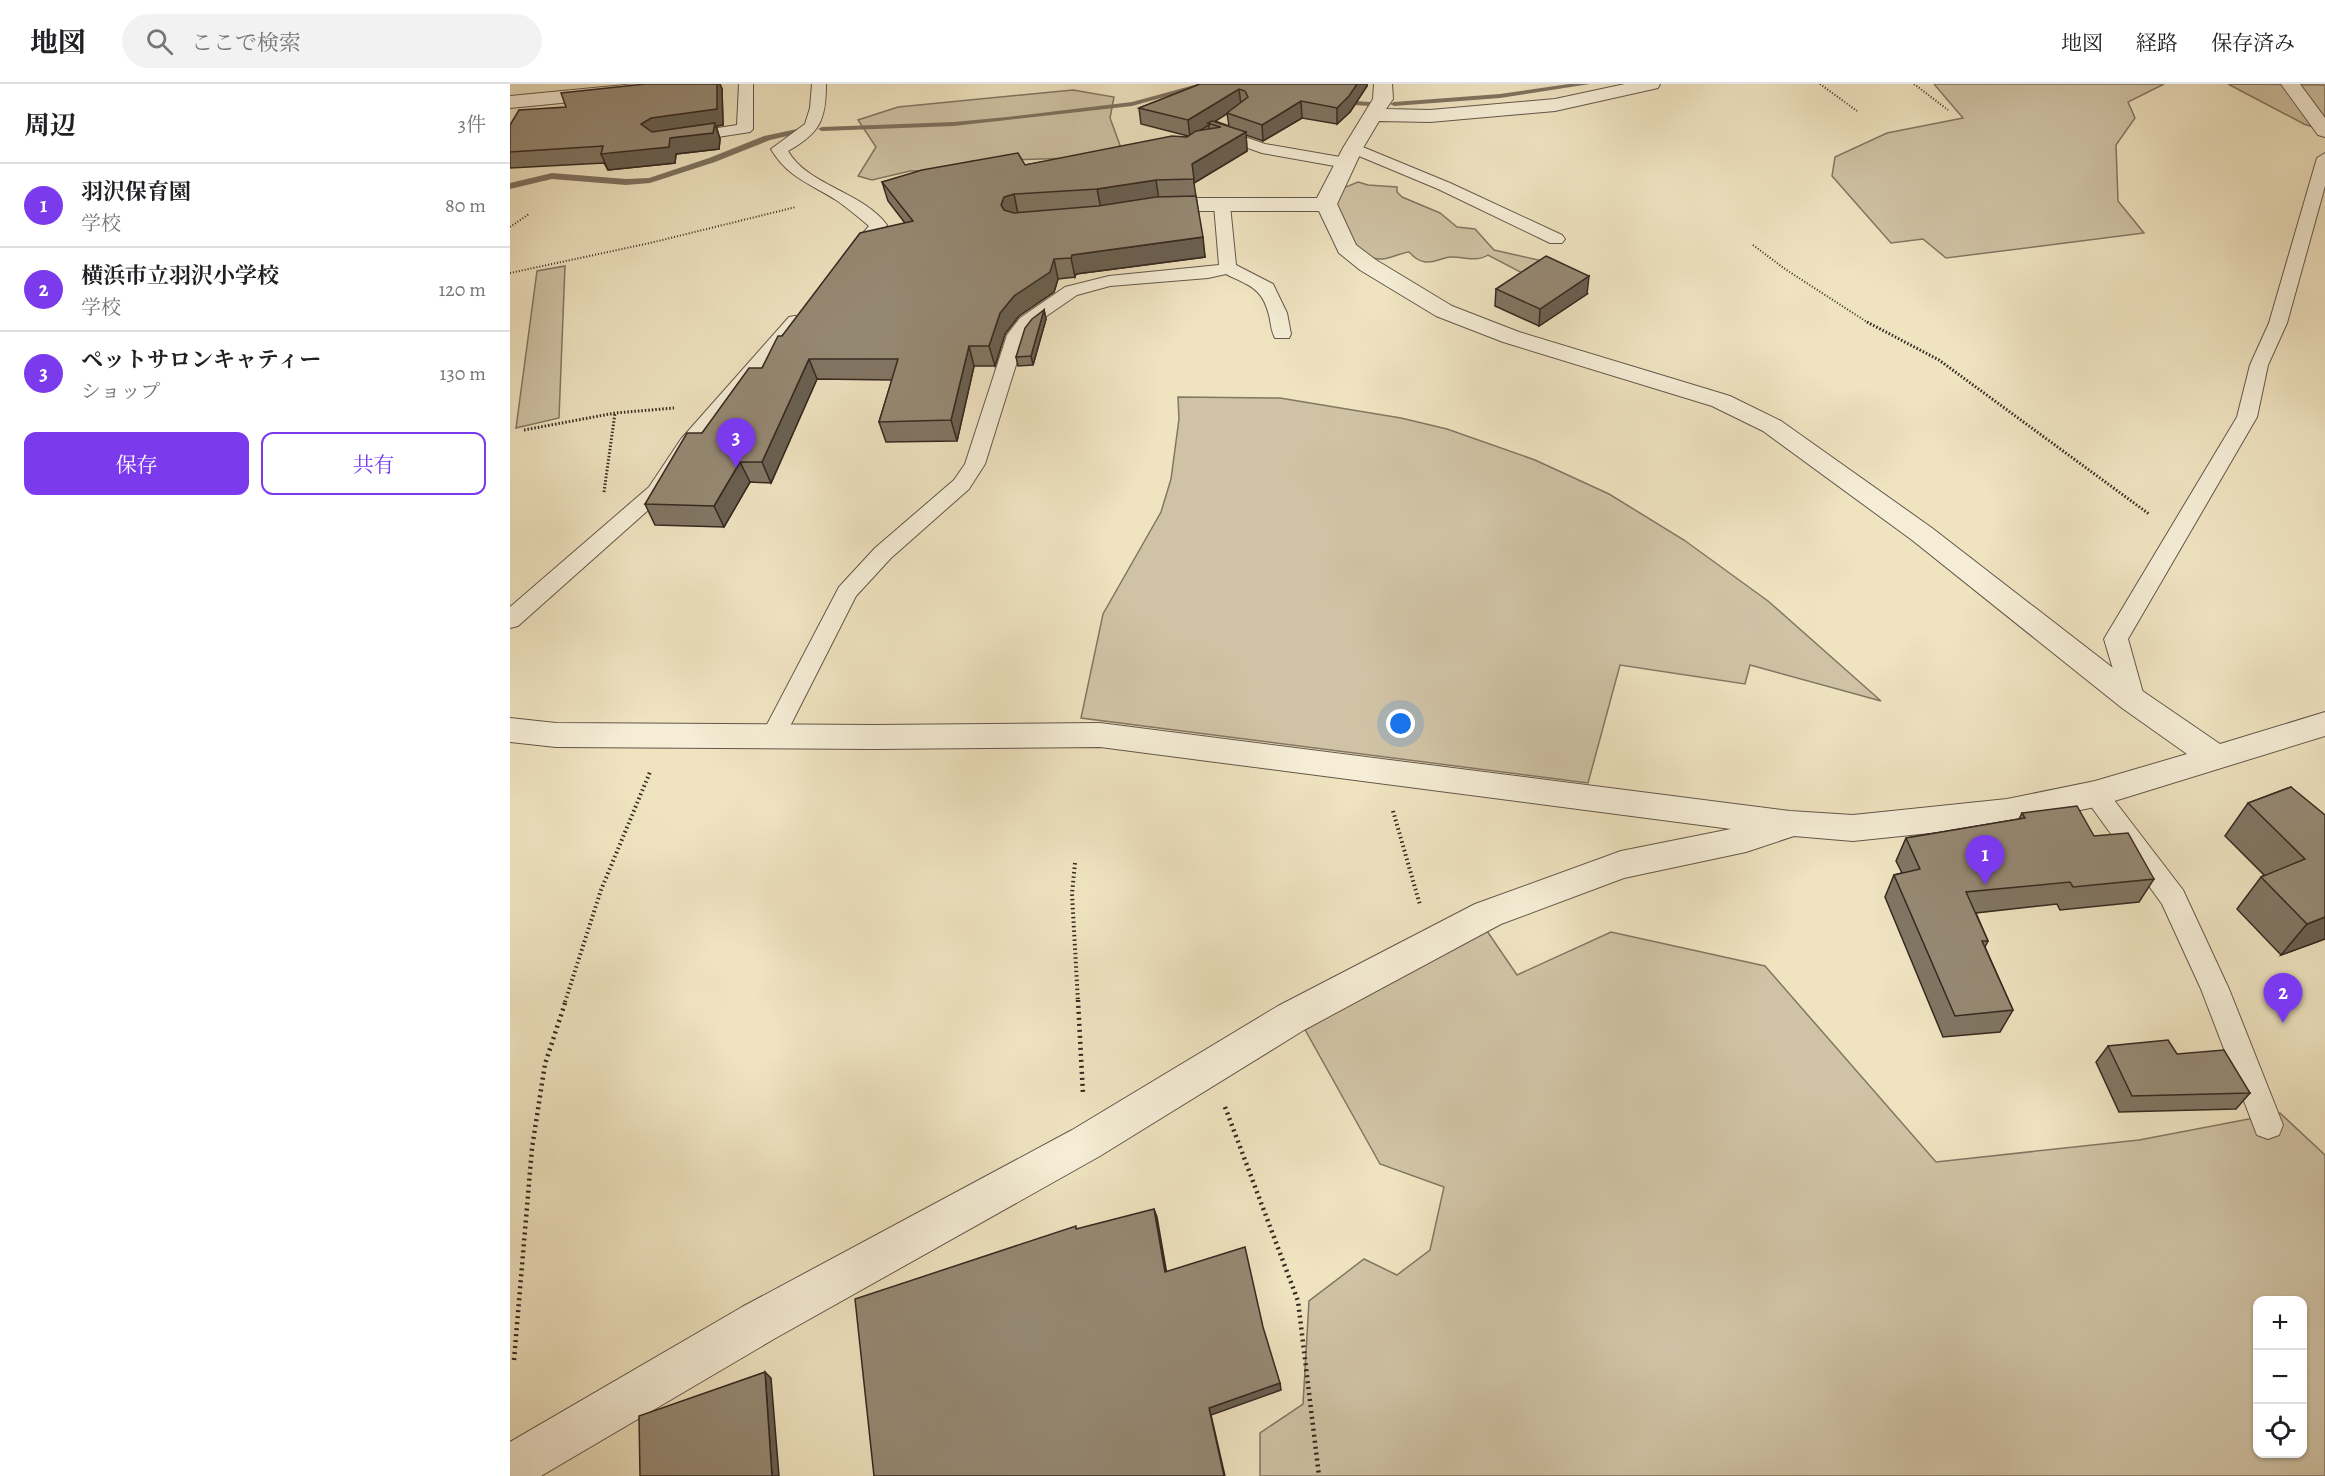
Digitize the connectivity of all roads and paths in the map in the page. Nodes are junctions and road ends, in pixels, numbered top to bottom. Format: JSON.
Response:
{"nodes":[{"id":1,"x":693,"y":84,"type":"edge"},
{"id":2,"x":746,"y":84,"type":"edge"},
{"id":3,"x":819,"y":84,"type":"edge"},
{"id":4,"x":1383,"y":84,"type":"edge"},
{"id":5,"x":1651,"y":84,"type":"edge"},
{"id":6,"x":1820,"y":84,"type":"edge"},
{"id":7,"x":1914,"y":84,"type":"edge"},
{"id":8,"x":2290,"y":84,"type":"edge"},
{"id":9,"x":670,"y":86,"type":"edge"},
{"id":10,"x":510,"y":102,"type":"edge"},
{"id":11,"x":1948,"y":110,"type":"dead end"},
{"id":12,"x":1857,"y":111,"type":"dead end"},
{"id":13,"x":1375,"y":115,"type":"junction"},
{"id":14,"x":1231,"y":119,"type":"edge"},
{"id":15,"x":2325,"y":131,"type":"edge"},
{"id":16,"x":669,"y":139,"type":"edge"},
{"id":17,"x":1350,"y":156,"type":"junction"},
{"id":18,"x":2325,"y":158,"type":"edge"},
{"id":19,"x":841,"y":196,"type":"junction"},
{"id":20,"x":1326,"y":204,"type":"junction"},
{"id":21,"x":1222,"y":205,"type":"junction"},
{"id":22,"x":1136,"y":211,"type":"edge"},
{"id":23,"x":529,"y":214,"type":"dead end"},
{"id":24,"x":510,"y":227,"type":"edge"},
{"id":25,"x":1556,"y":239,"type":"dead end"},
{"id":26,"x":1753,"y":245,"type":"dead end"},
{"id":27,"x":1228,"y":268,"type":"junction"},
{"id":28,"x":841,"y":269,"type":"edge"},
{"id":29,"x":510,"y":273,"type":"edge"},
{"id":30,"x":810,"y":303,"type":"edge"},
{"id":31,"x":1282,"y":334,"type":"dead end"},
{"id":32,"x":719,"y":408,"type":"junction"},
{"id":33,"x":524,"y":430,"type":"dead end"},
{"id":34,"x":2178,"y":535,"type":"junction"},
{"id":35,"x":510,"y":620,"type":"edge"},
{"id":36,"x":2133,"y":700,"type":"junction"},
{"id":37,"x":2325,"y":724,"type":"edge"},
{"id":38,"x":510,"y":730,"type":"edge"},
{"id":39,"x":666,"y":735,"type":"junction"},
{"id":40,"x":773,"y":736,"type":"junction"},
{"id":41,"x":2217,"y":758,"type":"junction"},
{"id":42,"x":1382,"y":773,"type":"junction"},
{"id":43,"x":2095,"y":794,"type":"junction"},
{"id":44,"x":1793,"y":823,"type":"junction"},
{"id":45,"x":1075,"y":863,"type":"dead end"},
{"id":46,"x":1431,"y":944,"type":"junction"},
{"id":47,"x":1214,"y":1065,"type":"junction"},
{"id":48,"x":2268,"y":1125,"type":"dead end"},
{"id":49,"x":1086,"y":1143,"type":"junction"},
{"id":50,"x":514,"y":1360,"type":"dead end"},
{"id":51,"x":510,"y":1468,"type":"edge"},
{"id":52,"x":1319,"y":1476,"type":"edge"}],
"edges":[{"from":1,"to":9,"type":"street"},
{"from":2,"to":16,"type":"lane"},
{"from":3,"to":19,"type":"lane"},
{"from":4,"to":13,"type":"street"},
{"from":5,"to":13,"type":"street"},
{"from":6,"to":12,"type":"path"},
{"from":7,"to":11,"type":"path"},
{"from":8,"to":15,"type":"street"},
{"from":9,"to":10,"type":"street"},
{"from":13,"to":17,"type":"street"},
{"from":14,"to":17,"type":"lane"},
{"from":17,"to":20,"type":"street"},
{"from":17,"to":25,"type":"lane"},
{"from":18,"to":34,"type":"lane"},
{"from":19,"to":28,"type":"lane"},
{"from":19,"to":29,"type":"path"},
{"from":20,"to":21,"type":"street"},
{"from":20,"to":36,"type":"street"},
{"from":21,"to":22,"type":"street"},
{"from":21,"to":27,"type":"lane"},
{"from":23,"to":24,"type":"path"},
{"from":26,"to":34,"type":"path"},
{"from":27,"to":31,"type":"lane"},
{"from":27,"to":40,"type":"lane"},
{"from":30,"to":32,"type":"lane"},
{"from":32,"to":33,"type":"path"},
{"from":32,"to":35,"type":"lane"},
{"from":34,"to":36,"type":"lane"},
{"from":36,"to":41,"type":"street"},
{"from":37,"to":41,"type":"street"},
{"from":38,"to":39,"type":"street"},
{"from":39,"to":40,"type":"street"},
{"from":39,"to":50,"type":"path"},
{"from":40,"to":42,"type":"street"},
{"from":41,"to":43,"type":"street"},
{"from":42,"to":44,"type":"street"},
{"from":42,"to":46,"type":"path"},
{"from":43,"to":44,"type":"street"},
{"from":43,"to":48,"type":"lane"},
{"from":44,"to":46,"type":"street"},
{"from":45,"to":49,"type":"path"},
{"from":46,"to":47,"type":"street"},
{"from":47,"to":49,"type":"street"},
{"from":47,"to":52,"type":"path"},
{"from":49,"to":51,"type":"street"}]}
